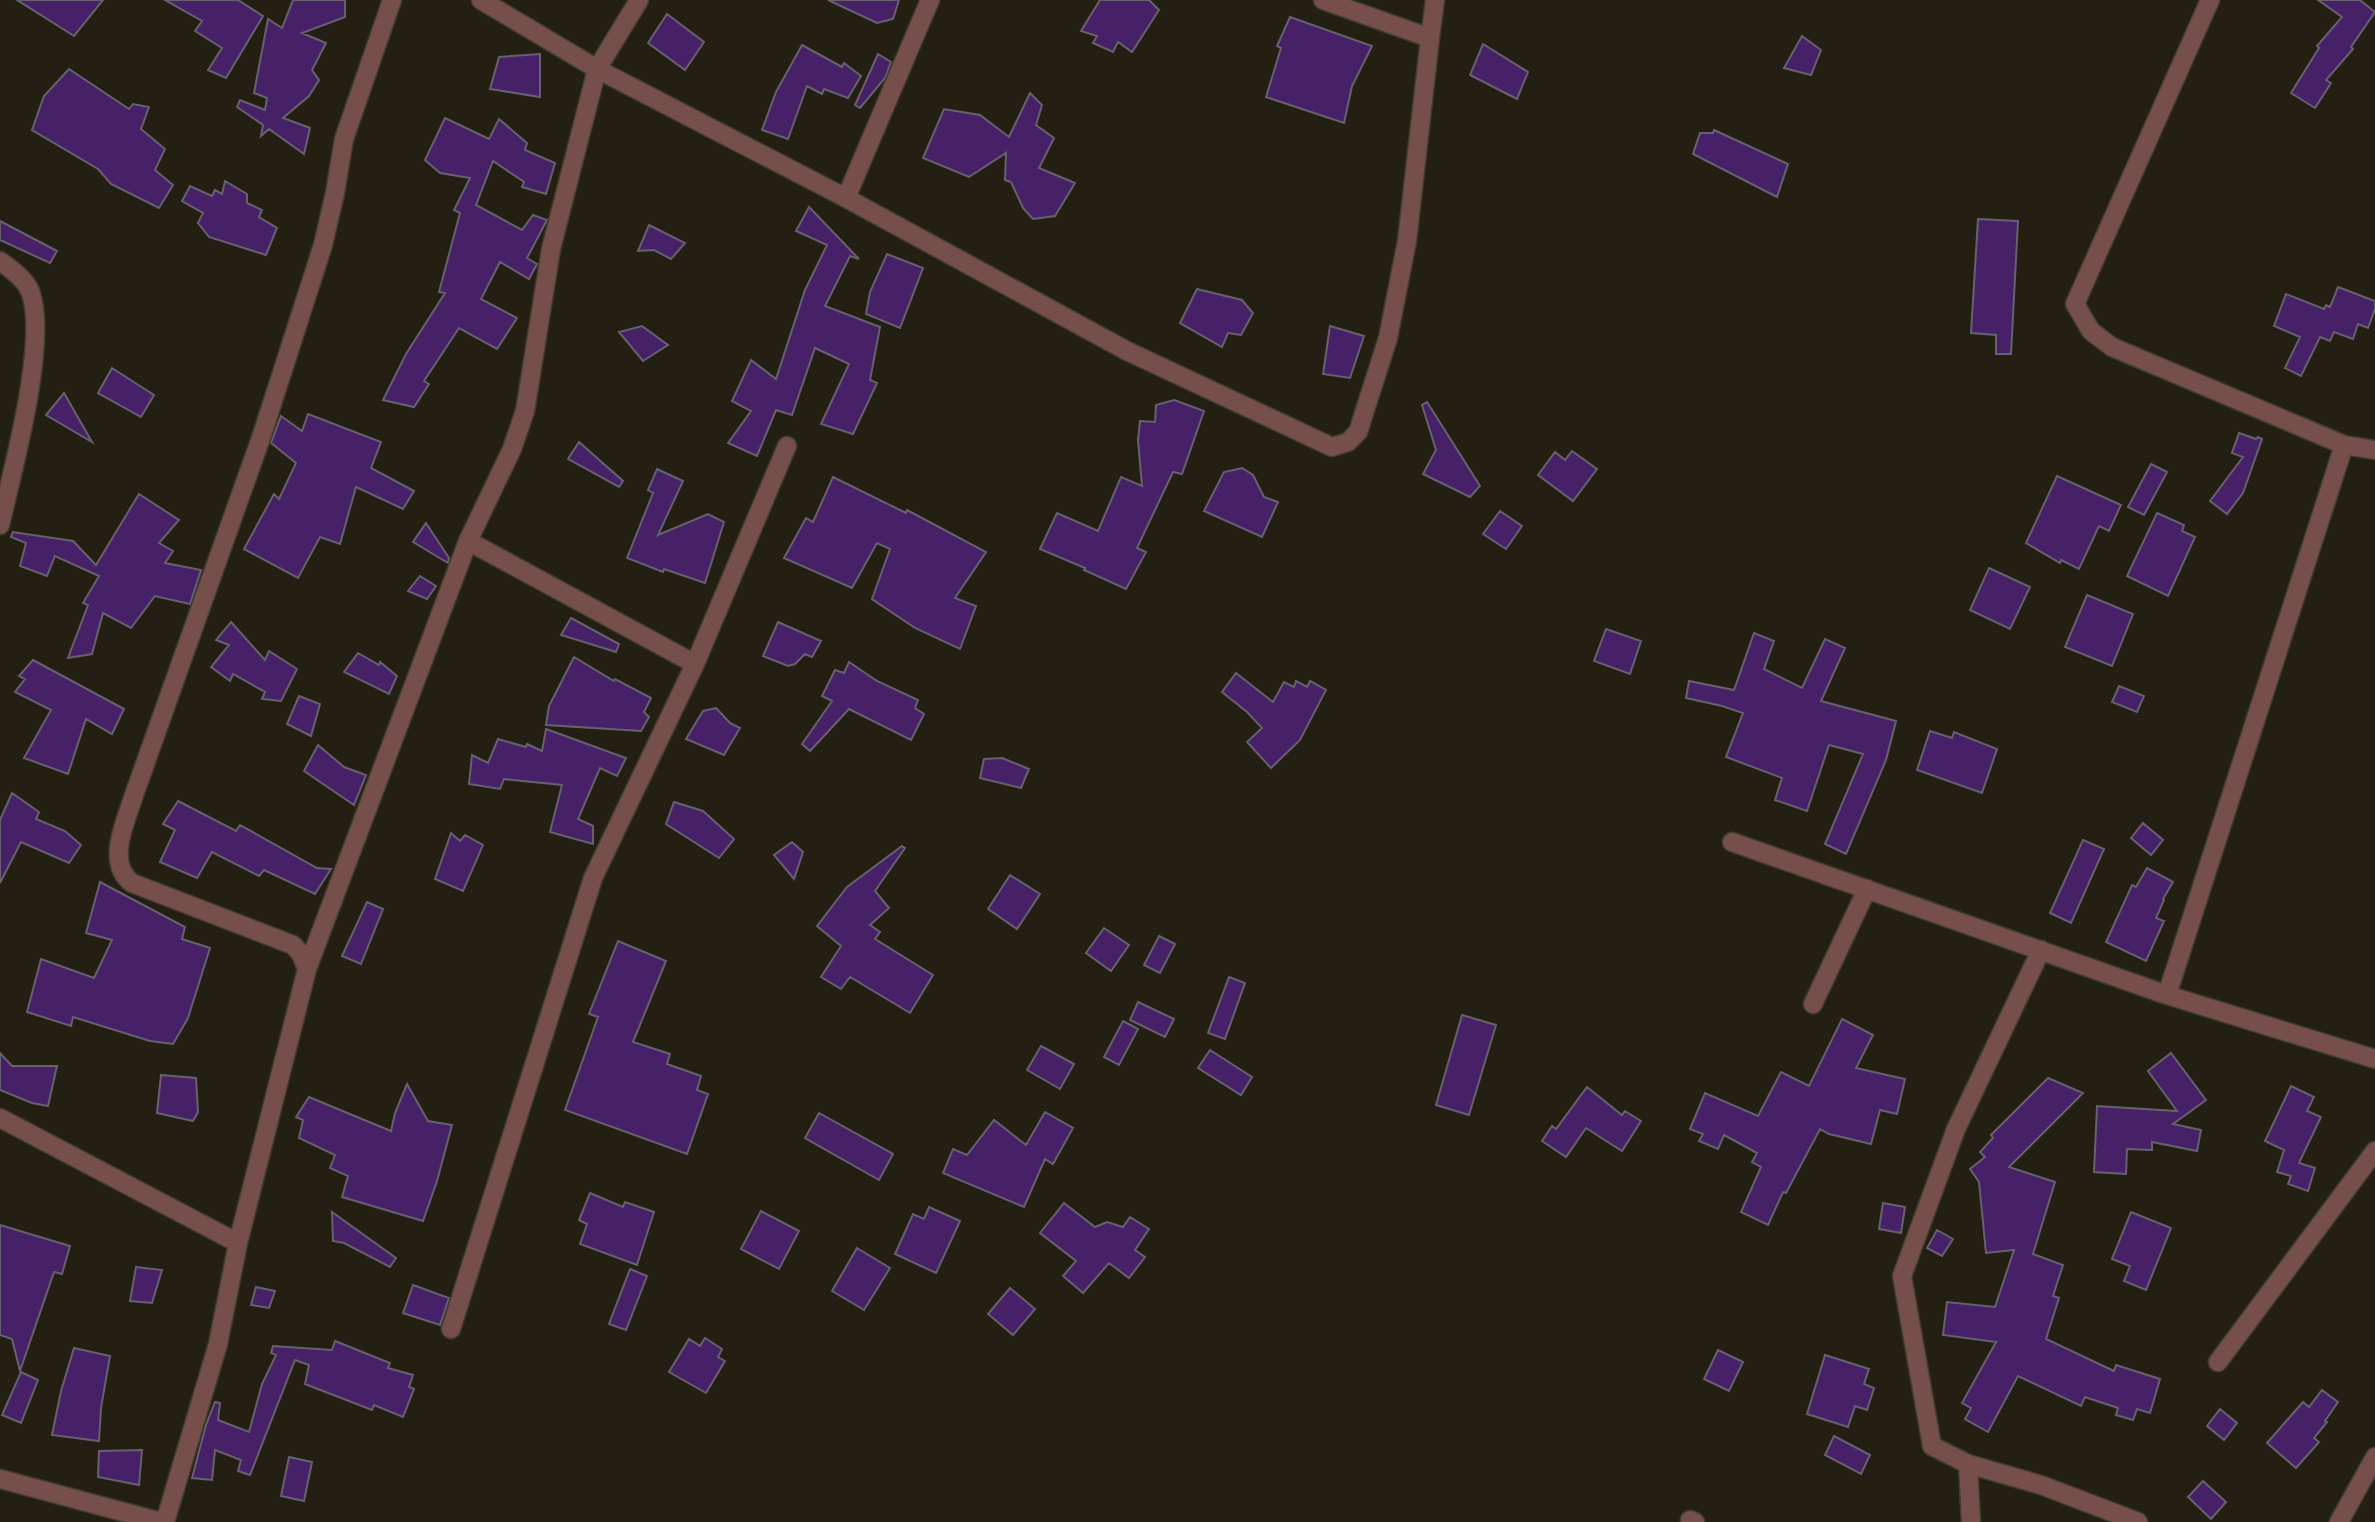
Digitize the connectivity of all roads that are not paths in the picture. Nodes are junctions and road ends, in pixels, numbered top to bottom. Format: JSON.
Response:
{"nodes":[{"id":1,"x":392,"y":0,"type":"edge"},
{"id":2,"x":481,"y":0,"type":"edge"},
{"id":3,"x":639,"y":0,"type":"edge"},
{"id":4,"x":930,"y":0,"type":"edge"},
{"id":5,"x":1323,"y":0,"type":"edge"},
{"id":6,"x":1436,"y":0,"type":"edge"},
{"id":7,"x":2210,"y":0,"type":"edge"},
{"id":8,"x":1430,"y":38,"type":"junction"},
{"id":9,"x":597,"y":69,"type":"junction"},
{"id":10,"x":846,"y":198,"type":"junction"},
{"id":11,"x":0,"y":261,"type":"edge"},
{"id":12,"x":2344,"y":445,"type":"junction"},
{"id":13,"x":788,"y":446,"type":"dead end"},
{"id":14,"x":2375,"y":450,"type":"edge"},
{"id":15,"x":0,"y":525,"type":"edge"},
{"id":16,"x":468,"y":541,"type":"junction"},
{"id":17,"x":695,"y":664,"type":"junction"},
{"id":18,"x":1732,"y":842,"type":"dead end"},
{"id":19,"x":1867,"y":889,"type":"junction"},
{"id":20,"x":2041,"y":950,"type":"junction"},
{"id":21,"x":307,"y":969,"type":"junction"},
{"id":22,"x":2167,"y":995,"type":"junction"},
{"id":23,"x":1813,"y":1004,"type":"dead end"},
{"id":24,"x":2375,"y":1059,"type":"edge"},
{"id":25,"x":0,"y":1118,"type":"edge"},
{"id":26,"x":2375,"y":1151,"type":"edge"},
{"id":27,"x":238,"y":1243,"type":"junction"},
{"id":28,"x":451,"y":1329,"type":"dead end"},
{"id":29,"x":2218,"y":1362,"type":"dead end"},
{"id":30,"x":2375,"y":1457,"type":"edge"},
{"id":31,"x":1968,"y":1464,"type":"junction"},
{"id":32,"x":0,"y":1479,"type":"edge"},
{"id":33,"x":163,"y":1522,"type":"edge"},
{"id":34,"x":1971,"y":1522,"type":"edge"},
{"id":35,"x":2138,"y":1522,"type":"edge"},
{"id":36,"x":2339,"y":1522,"type":"edge"}],
"edges":[{"from":1,"to":21,"type":"street"},
{"from":2,"to":9,"type":"street"},
{"from":3,"to":9,"type":"street"},
{"from":4,"to":10,"type":"street"},
{"from":5,"to":8,"type":"street"},
{"from":6,"to":8,"type":"street"},
{"from":7,"to":12,"type":"street"},
{"from":8,"to":10,"type":"street"},
{"from":9,"to":10,"type":"street"},
{"from":9,"to":16,"type":"street"},
{"from":11,"to":15,"type":"street"},
{"from":12,"to":14,"type":"street"},
{"from":12,"to":22,"type":"street"},
{"from":13,"to":17,"type":"street"},
{"from":16,"to":17,"type":"street"},
{"from":16,"to":21,"type":"street"},
{"from":17,"to":28,"type":"street"},
{"from":18,"to":19,"type":"street"},
{"from":19,"to":20,"type":"street"},
{"from":19,"to":23,"type":"street"},
{"from":20,"to":22,"type":"street"},
{"from":20,"to":31,"type":"street"},
{"from":21,"to":27,"type":"street"},
{"from":22,"to":24,"type":"street"},
{"from":25,"to":27,"type":"street"},
{"from":26,"to":29,"type":"street"},
{"from":27,"to":33,"type":"street"},
{"from":30,"to":36,"type":"street"},
{"from":31,"to":34,"type":"street"},
{"from":31,"to":35,"type":"street"},
{"from":32,"to":33,"type":"street"}]}
